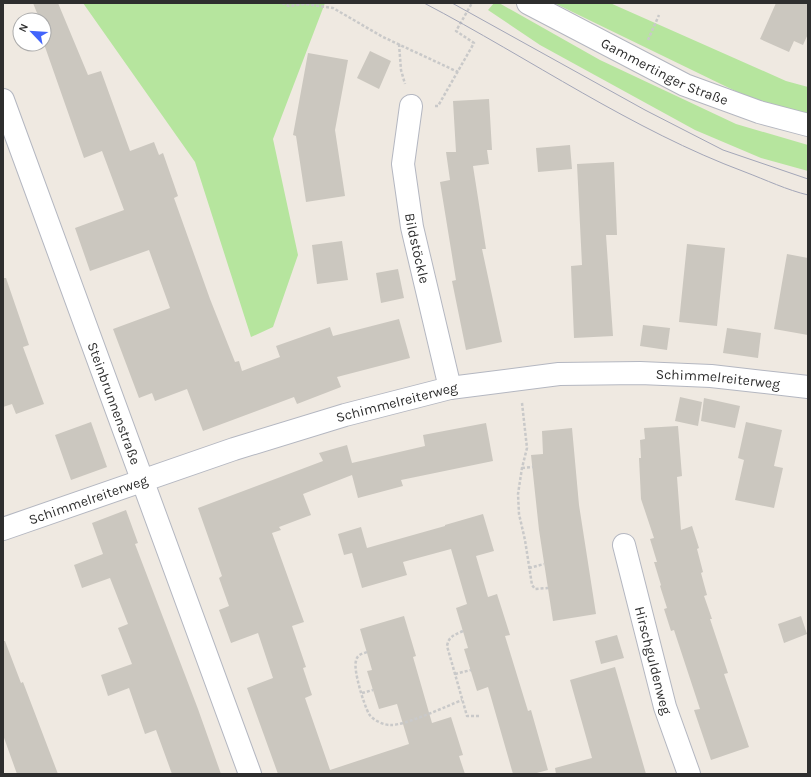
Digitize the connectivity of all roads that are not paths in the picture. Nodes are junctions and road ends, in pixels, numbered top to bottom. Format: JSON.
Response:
{"nodes":[{"id":1,"x":528,"y":3,"type":"edge"},
{"id":2,"x":3,"y":100,"type":"edge"},
{"id":3,"x":411,"y":106,"type":"road end"},
{"id":4,"x":808,"y":125,"type":"edge"},
{"id":5,"x":808,"y":387,"type":"edge"},
{"id":6,"x":450,"y":388,"type":"junction"},
{"id":7,"x":142,"y":480,"type":"junction"},
{"id":8,"x":3,"y":529,"type":"edge"},
{"id":9,"x":624,"y":546,"type":"dead end"},
{"id":10,"x":250,"y":774,"type":"edge"},
{"id":11,"x":689,"y":774,"type":"edge"}],
"edges":[{"from":1,"to":4,"type":"street","name":"Gammertinger Straße"},
{"from":2,"to":7,"type":"street","name":"Steinbrunnenstraße"},
{"from":3,"to":6,"type":"street","name":"Bildstöckle"},
{"from":5,"to":6,"type":"street","name":"Schimmelreiterweg"},
{"from":6,"to":7,"type":"street","name":"Schimmelreiterweg"},
{"from":7,"to":8,"type":"street","name":"Schimmelreiterweg"},
{"from":7,"to":10,"type":"street","name":"Steinbrunnenstraße"},
{"from":9,"to":11,"type":"street","name":"Hirschguldenweg"}]}
